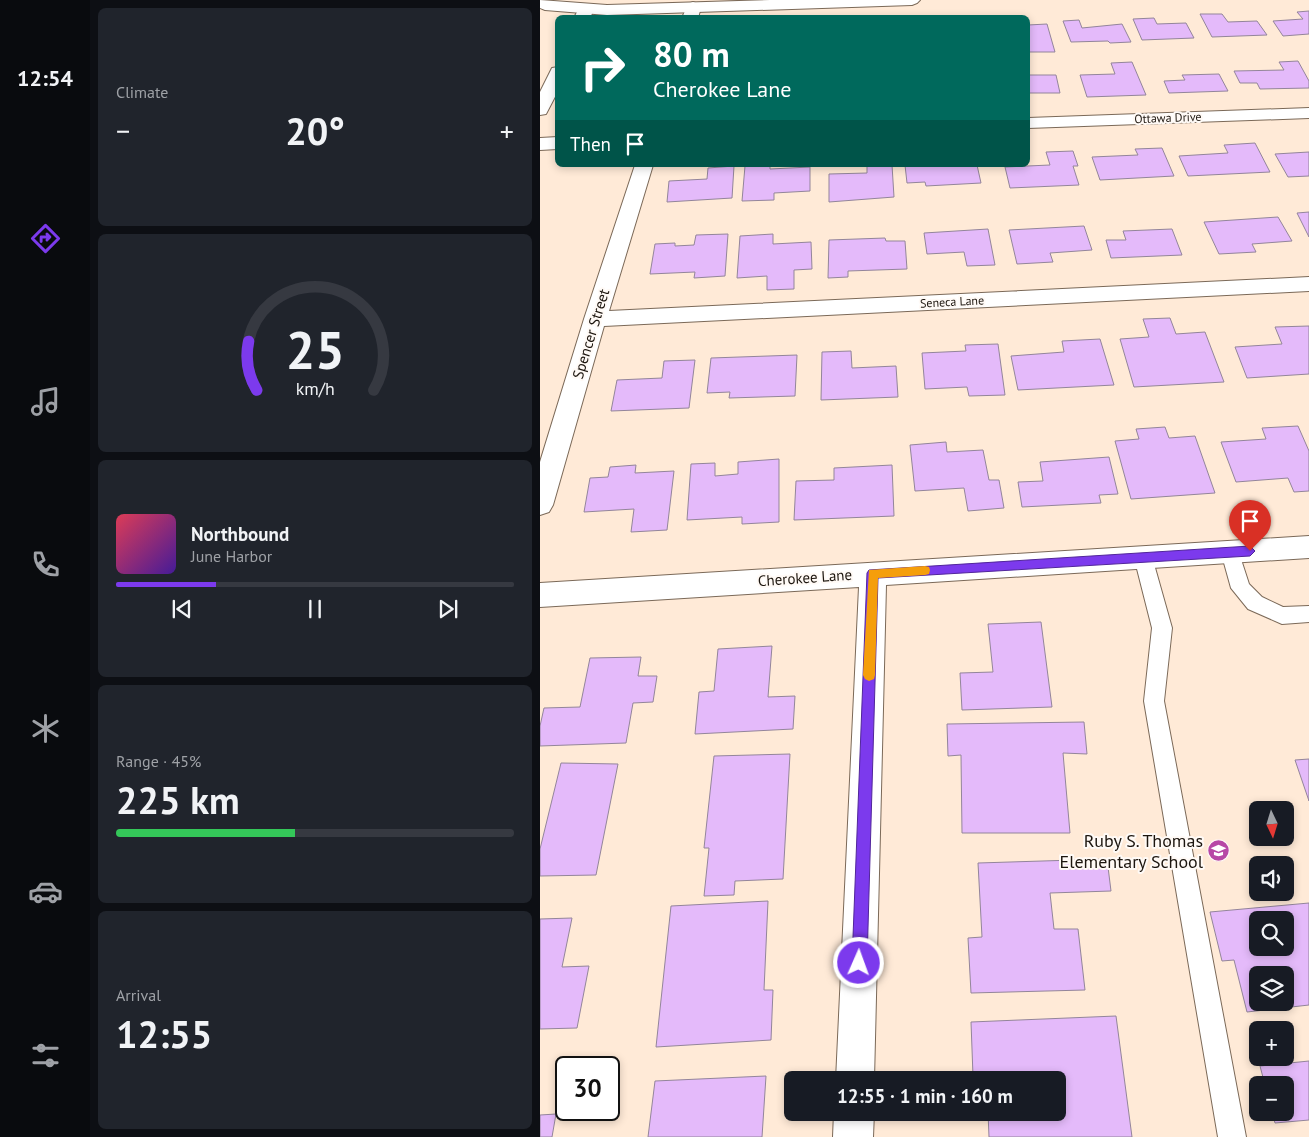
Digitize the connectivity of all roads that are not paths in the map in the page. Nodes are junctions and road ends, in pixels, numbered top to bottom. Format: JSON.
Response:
{"nodes":[{"id":1,"x":912,"y":0,"type":"edge"},
{"id":2,"x":540,"y":3,"type":"edge"},
{"id":3,"x":692,"y":12,"type":"edge"},
{"id":4,"x":584,"y":13,"type":"edge"},
{"id":5,"x":555,"y":78,"type":"edge"},
{"id":6,"x":540,"y":110,"type":"edge"},
{"id":7,"x":1309,"y":113,"type":"edge"},
{"id":8,"x":1030,"y":124,"type":"edge"},
{"id":9,"x":555,"y":143,"type":"edge"},
{"id":10,"x":540,"y":144,"type":"edge"},
{"id":11,"x":643,"y":167,"type":"edge"},
{"id":12,"x":1309,"y":284,"type":"edge"},
{"id":13,"x":595,"y":319,"type":"junction"},
{"id":14,"x":540,"y":505,"type":"edge"},
{"id":15,"x":1309,"y":547,"type":"edge"},
{"id":16,"x":1230,"y":552,"type":"junction"},
{"id":17,"x":1144,"y":557,"type":"junction"},
{"id":18,"x":873,"y":573,"type":"junction"},
{"id":19,"x":540,"y":594,"type":"edge"},
{"id":20,"x":1309,"y":614,"type":"edge"},
{"id":21,"x":855,"y":1071,"type":"edge"},
{"id":22,"x":854,"y":1121,"type":"edge"},
{"id":23,"x":853,"y":1137,"type":"edge"},
{"id":24,"x":1232,"y":1137,"type":"edge"}],
"edges":[{"from":1,"to":3,"type":"street"},
{"from":2,"to":4,"type":"street"},
{"from":3,"to":4,"type":"street"},
{"from":5,"to":6,"type":"street"},
{"from":7,"to":8,"type":"street","name":"Ottawa Drive"},
{"from":9,"to":10,"type":"street"},
{"from":11,"to":13,"type":"street","name":"Spencer Street"},
{"from":12,"to":13,"type":"street","name":"Seneca Lane"},
{"from":13,"to":14,"type":"street","name":"Spencer Street"},
{"from":15,"to":16,"type":"street","name":"Cherokee Lane"},
{"from":16,"to":17,"type":"street","name":"Cherokee Lane"},
{"from":16,"to":20,"type":"lane"},
{"from":17,"to":18,"type":"street","name":"Cherokee Lane"},
{"from":17,"to":24,"type":"lane"},
{"from":18,"to":19,"type":"street","name":"Cherokee Lane"},
{"from":18,"to":21,"type":"street"},
{"from":22,"to":23,"type":"street"}]}
